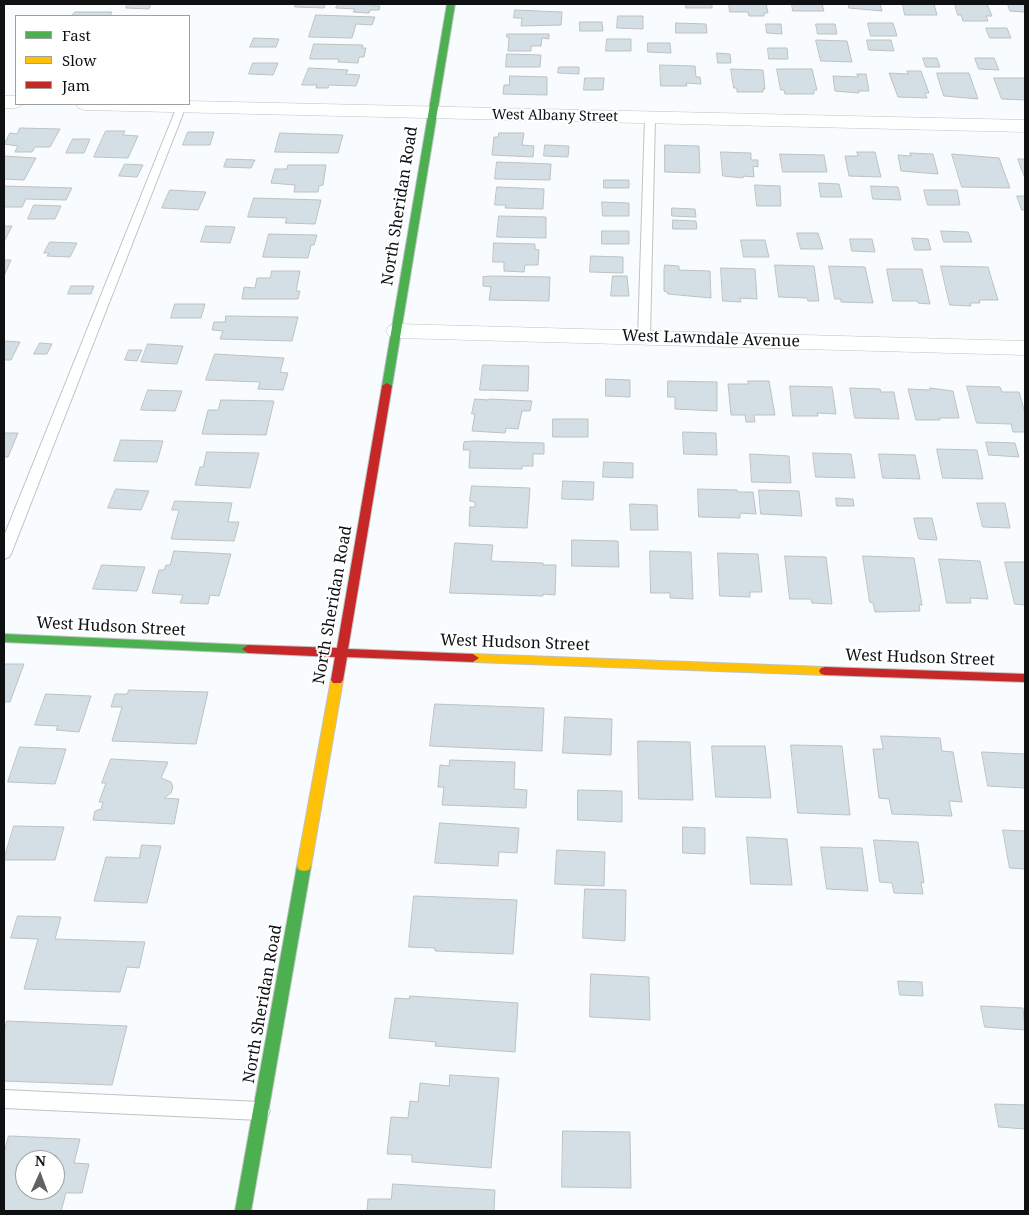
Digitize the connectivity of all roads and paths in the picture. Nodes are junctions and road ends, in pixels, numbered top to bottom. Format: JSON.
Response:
{"nodes":[{"id":1,"x":451,"y":4,"type":"edge"},
{"id":2,"x":134,"y":105,"type":"edge"},
{"id":3,"x":182,"y":106,"type":"junction"},
{"id":4,"x":431,"y":113,"type":"junction"},
{"id":5,"x":650,"y":118,"type":"junction"},
{"id":6,"x":1025,"y":126,"type":"edge"},
{"id":7,"x":397,"y":330,"type":"junction"},
{"id":8,"x":644,"y":337,"type":"junction"},
{"id":9,"x":1025,"y":348,"type":"edge"},
{"id":10,"x":4,"y":554,"type":"edge"},
{"id":11,"x":4,"y":638,"type":"edge"},
{"id":12,"x":342,"y":653,"type":"junction"},
{"id":13,"x":1025,"y":678,"type":"edge"},
{"id":14,"x":4,"y":1099,"type":"edge"},
{"id":15,"x":260,"y":1111,"type":"junction"},
{"id":16,"x":243,"y":1211,"type":"edge"}],
"edges":[{"from":1,"to":4,"type":"main road","name":"North Sheridan Road"},
{"from":2,"to":3,"type":"street","name":"West Albany Street"},
{"from":3,"to":4,"type":"street","name":"West Albany Street"},
{"from":3,"to":10,"type":"lane"},
{"from":4,"to":5,"type":"street","name":"West Albany Street"},
{"from":4,"to":7,"type":"main road","name":"North Sheridan Road"},
{"from":5,"to":6,"type":"street","name":"West Albany Street"},
{"from":5,"to":8,"type":"lane"},
{"from":7,"to":8,"type":"street","name":"West Lawndale Avenue"},
{"from":7,"to":12,"type":"main road","name":"North Sheridan Road"},
{"from":8,"to":9,"type":"street","name":"West Lawndale Avenue"},
{"from":11,"to":12,"type":"main road","name":"West Hudson Street"},
{"from":12,"to":13,"type":"main road","name":"West Hudson Street"},
{"from":12,"to":15,"type":"main road","name":"North Sheridan Road"},
{"from":14,"to":15,"type":"lane"},
{"from":15,"to":16,"type":"main road","name":"North Sheridan Road"}]}
